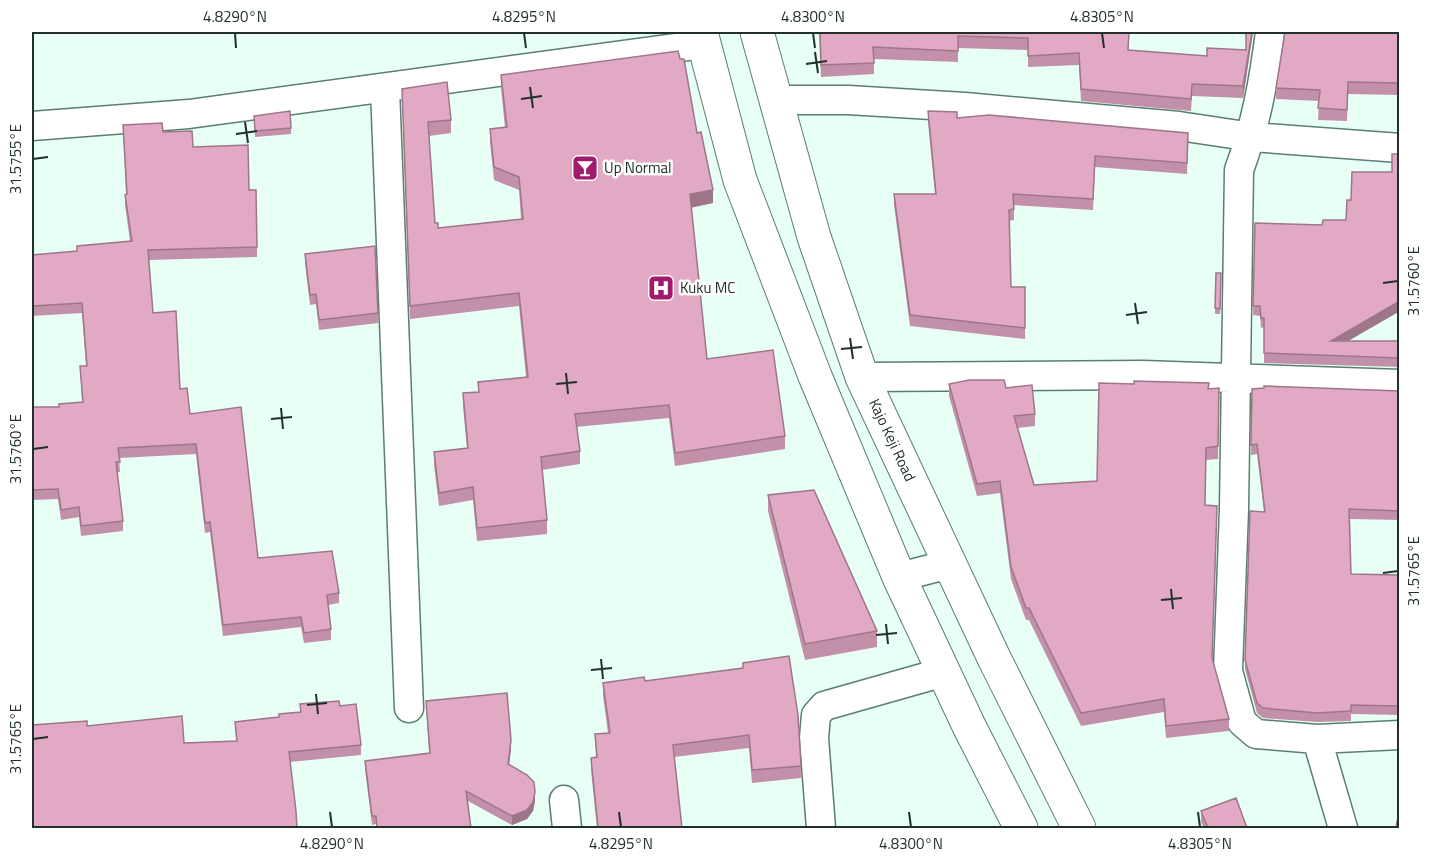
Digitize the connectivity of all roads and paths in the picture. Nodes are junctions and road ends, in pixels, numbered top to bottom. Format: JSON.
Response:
{"nodes":[{"id":1,"x":757,"y":32,"type":"edge"},
{"id":2,"x":1270,"y":32,"type":"edge"},
{"id":3,"x":702,"y":38,"type":"edge"},
{"id":4,"x":385,"y":89,"type":"junction"},
{"id":5,"x":776,"y":100,"type":"junction"},
{"id":6,"x":32,"y":126,"type":"edge"},
{"id":7,"x":1251,"y":137,"type":"junction"},
{"id":8,"x":1400,"y":148,"type":"edge"},
{"id":9,"x":862,"y":377,"type":"junction"},
{"id":10,"x":1236,"y":377,"type":"junction"},
{"id":11,"x":1400,"y":384,"type":"edge"},
{"id":12,"x":950,"y":564,"type":"junction"},
{"id":13,"x":899,"y":577,"type":"junction"},
{"id":14,"x":944,"y":672,"type":"junction"},
{"id":15,"x":409,"y":708,"type":"dead end"},
{"id":16,"x":1400,"y":735,"type":"edge"},
{"id":17,"x":1317,"y":739,"type":"junction"},
{"id":18,"x":564,"y":800,"type":"dead end"},
{"id":19,"x":567,"y":828,"type":"edge"},
{"id":20,"x":820,"y":828,"type":"edge"},
{"id":21,"x":1021,"y":828,"type":"edge"},
{"id":22,"x":1079,"y":828,"type":"edge"},
{"id":23,"x":1343,"y":828,"type":"edge"}],
"edges":[{"from":1,"to":5,"type":"main road","name":"Kajo Keji Road"},
{"from":2,"to":7,"type":"street"},
{"from":3,"to":4,"type":"street"},
{"from":3,"to":13,"type":"main road"},
{"from":4,"to":6,"type":"street"},
{"from":4,"to":15,"type":"street"},
{"from":5,"to":7,"type":"street"},
{"from":5,"to":9,"type":"main road","name":"Kajo Keji Road"},
{"from":7,"to":8,"type":"street"},
{"from":7,"to":10,"type":"street"},
{"from":9,"to":10,"type":"street"},
{"from":9,"to":12,"type":"main road","name":"Kajo Keji Road"},
{"from":10,"to":11,"type":"street"},
{"from":10,"to":17,"type":"street"},
{"from":12,"to":13,"type":"street"},
{"from":12,"to":22,"type":"main road","name":"Kajo Keji Road"},
{"from":13,"to":14,"type":"main road"},
{"from":14,"to":20,"type":"street"},
{"from":14,"to":21,"type":"main road"},
{"from":16,"to":17,"type":"street"},
{"from":17,"to":23,"type":"street"},
{"from":18,"to":19,"type":"street"}]}
